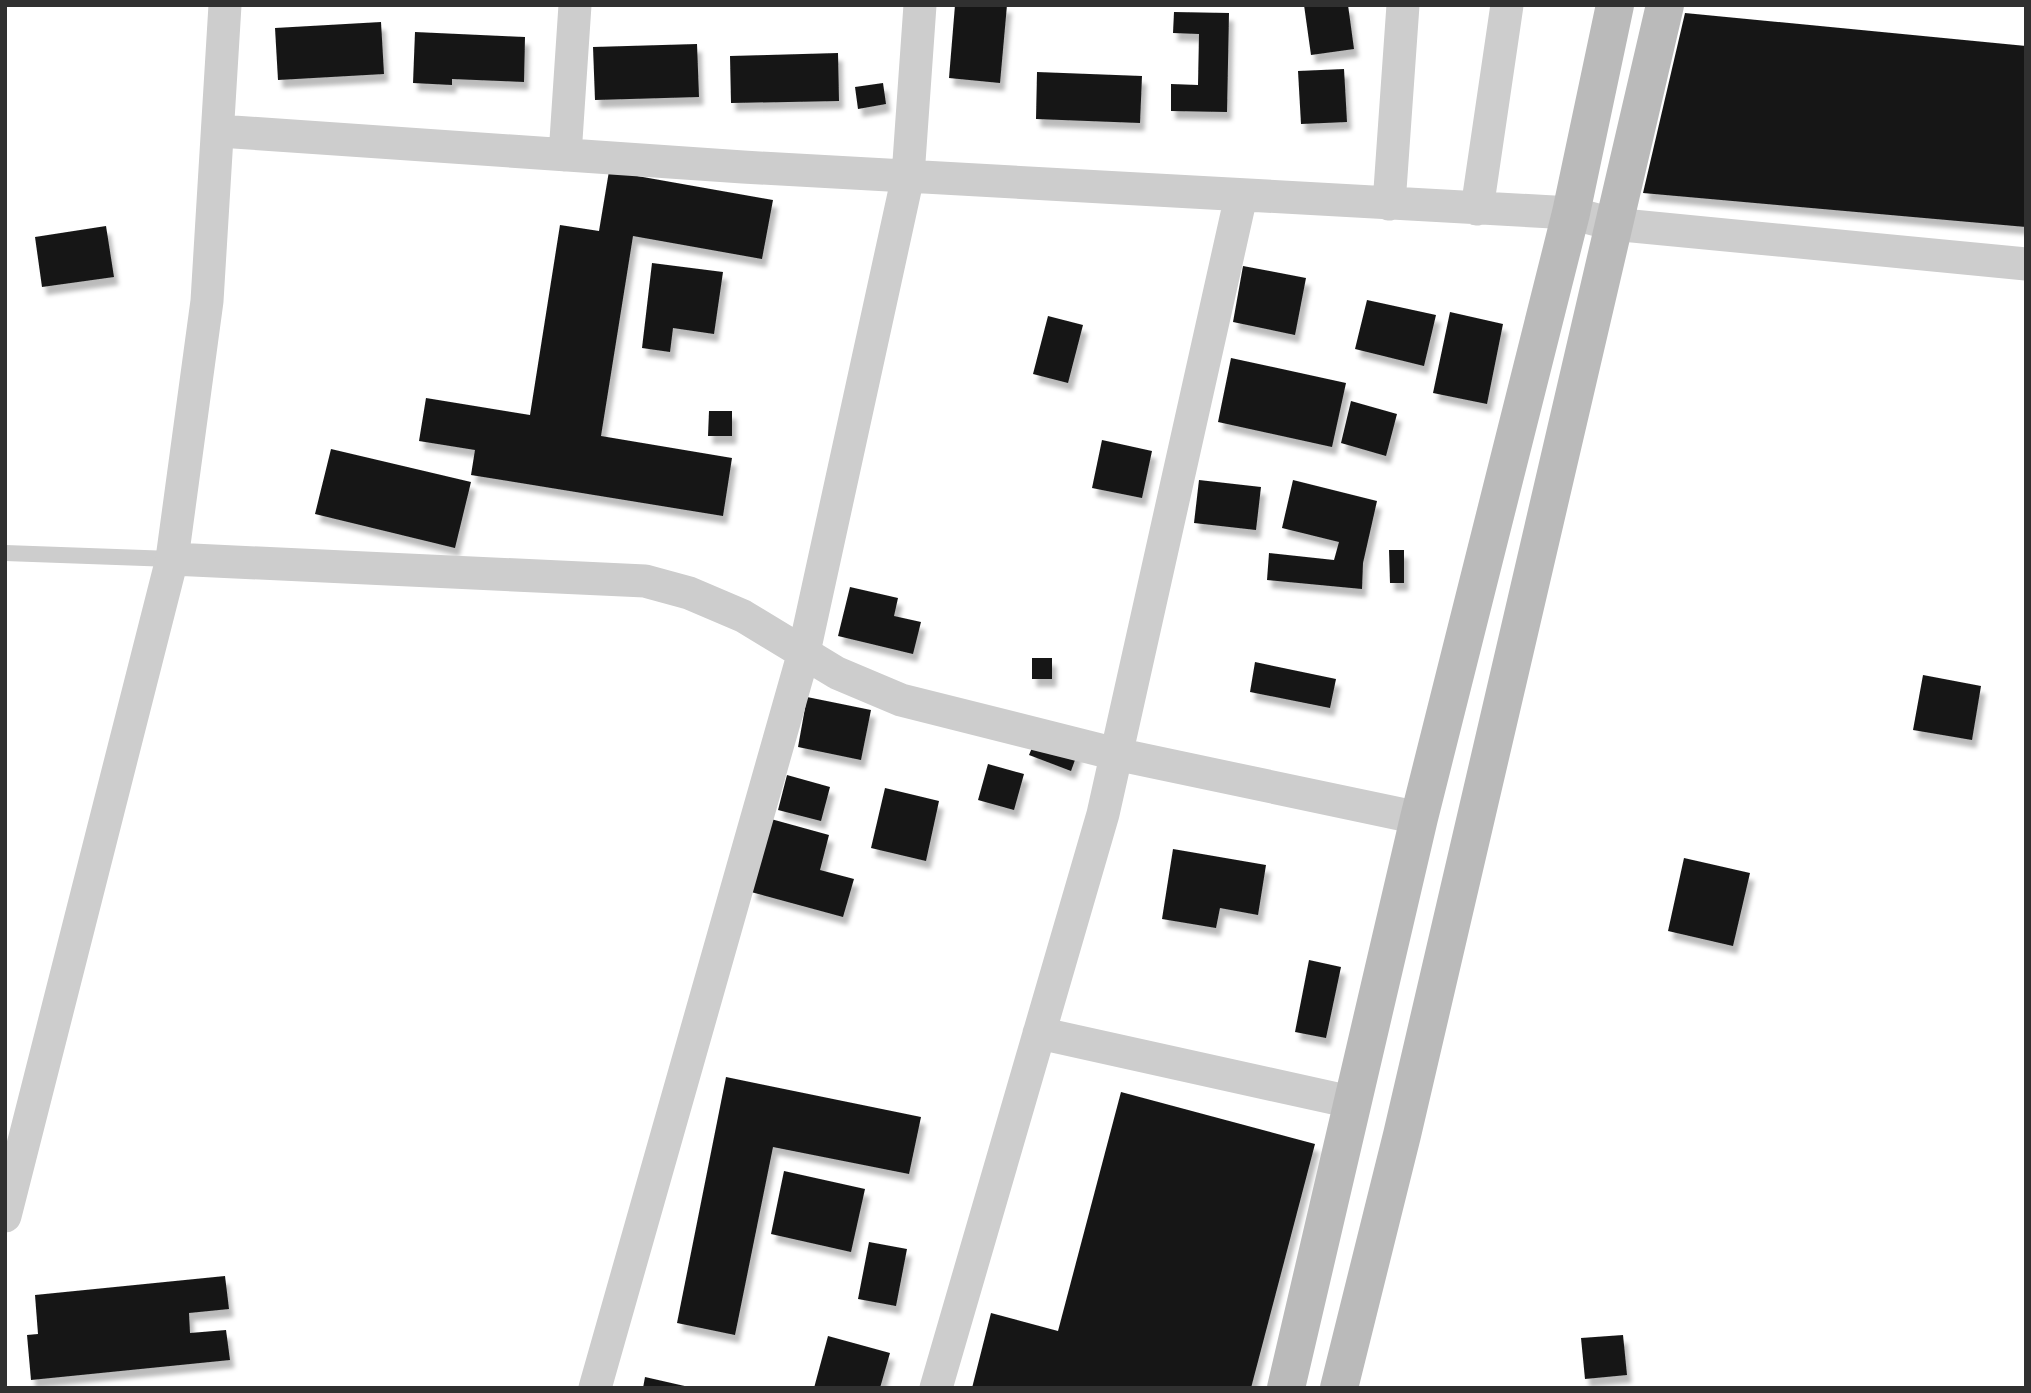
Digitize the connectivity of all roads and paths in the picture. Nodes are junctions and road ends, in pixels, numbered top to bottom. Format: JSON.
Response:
{"nodes":[{"id":1,"x":225,"y":5,"type":"edge"},
{"id":2,"x":575,"y":5,"type":"edge"},
{"id":3,"x":920,"y":5,"type":"edge"},
{"id":4,"x":1403,"y":5,"type":"edge"},
{"id":5,"x":1507,"y":5,"type":"edge"},
{"id":6,"x":1615,"y":5,"type":"edge"},
{"id":7,"x":1665,"y":5,"type":"edge"},
{"id":8,"x":219,"y":131,"type":"junction"},
{"id":9,"x":565,"y":155,"type":"junction"},
{"id":10,"x":908,"y":176,"type":"junction"},
{"id":11,"x":1241,"y":196,"type":"junction"},
{"id":12,"x":1389,"y":204,"type":"junction"},
{"id":13,"x":1477,"y":209,"type":"junction"},
{"id":14,"x":1571,"y":213,"type":"junction"},
{"id":15,"x":1612,"y":224,"type":"junction"},
{"id":16,"x":2026,"y":264,"type":"edge"},
{"id":17,"x":5,"y":553,"type":"edge"},
{"id":18,"x":172,"y":559,"type":"junction"},
{"id":19,"x":804,"y":652,"type":"junction"},
{"id":20,"x":1116,"y":754,"type":"junction"},
{"id":21,"x":1419,"y":818,"type":"junction"},
{"id":22,"x":1039,"y":1033,"type":"junction"},
{"id":23,"x":1351,"y":1102,"type":"junction"},
{"id":24,"x":5,"y":1216,"type":"edge"},
{"id":25,"x":595,"y":1388,"type":"edge"},
{"id":26,"x":936,"y":1388,"type":"edge"},
{"id":27,"x":1286,"y":1388,"type":"edge"},
{"id":28,"x":1339,"y":1388,"type":"edge"}],
"edges":[{"from":1,"to":8,"type":"street"},
{"from":2,"to":9,"type":"street"},
{"from":3,"to":10,"type":"street"},
{"from":4,"to":12,"type":"street"},
{"from":5,"to":13,"type":"street"},
{"from":6,"to":14,"type":"main road"},
{"from":7,"to":15,"type":"main road"},
{"from":8,"to":9,"type":"street"},
{"from":8,"to":18,"type":"street"},
{"from":9,"to":10,"type":"street"},
{"from":10,"to":11,"type":"street"},
{"from":10,"to":19,"type":"street"},
{"from":11,"to":12,"type":"street"},
{"from":11,"to":20,"type":"street"},
{"from":12,"to":13,"type":"street"},
{"from":13,"to":14,"type":"street"},
{"from":14,"to":15,"type":"street"},
{"from":14,"to":21,"type":"main road"},
{"from":15,"to":16,"type":"street"},
{"from":15,"to":28,"type":"main road"},
{"from":17,"to":18,"type":"lane"},
{"from":18,"to":19,"type":"street"},
{"from":18,"to":24,"type":"street"},
{"from":19,"to":20,"type":"street"},
{"from":19,"to":25,"type":"street"},
{"from":20,"to":21,"type":"street"},
{"from":20,"to":22,"type":"street"},
{"from":21,"to":23,"type":"main road"},
{"from":22,"to":23,"type":"street"},
{"from":22,"to":26,"type":"street"},
{"from":23,"to":27,"type":"main road"}]}
